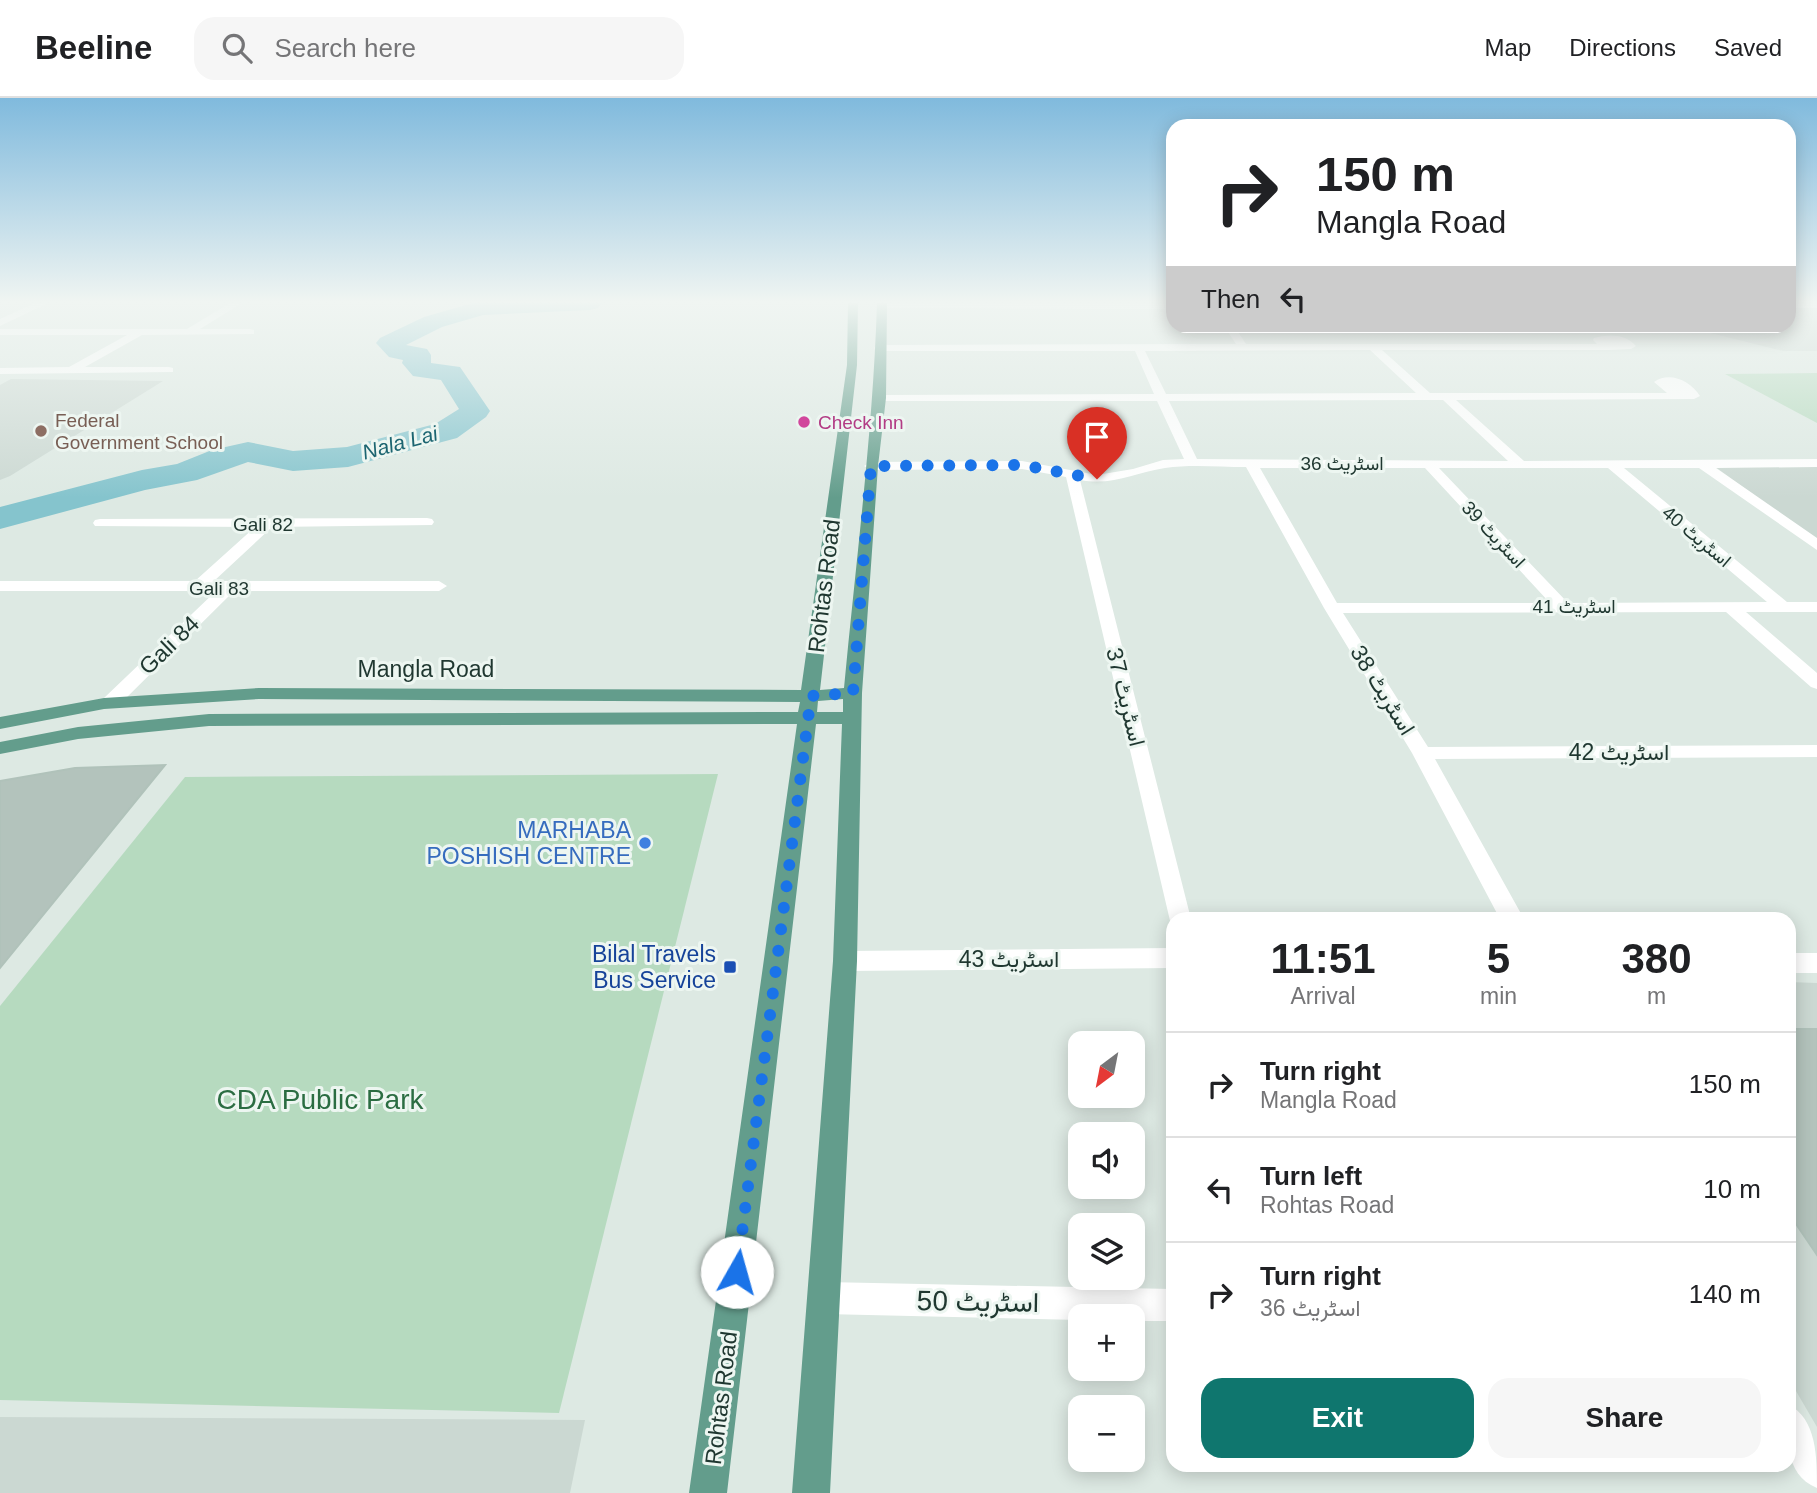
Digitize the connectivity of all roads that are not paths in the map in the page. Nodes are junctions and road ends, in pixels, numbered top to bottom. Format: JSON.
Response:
{"nodes":[{"id":1,"x":75,"y":368,"type":"edge"},
{"id":2,"x":852,"y":368,"type":"edge"},
{"id":3,"x":879,"y":368,"type":"edge"},
{"id":4,"x":1148,"y":368,"type":"edge"},
{"id":5,"x":1395,"y":368,"type":"edge"},
{"id":6,"x":0,"y":370,"type":"edge"},
{"id":7,"x":169,"y":370,"type":"dead end"},
{"id":8,"x":70,"y":371,"type":"junction"},
{"id":9,"x":1679,"y":396,"type":"dead end"},
{"id":10,"x":1162,"y":397,"type":"junction"},
{"id":11,"x":1427,"y":397,"type":"junction"},
{"id":12,"x":880,"y":398,"type":"junction"},
{"id":13,"x":1447,"y":398,"type":"junction"},
{"id":14,"x":1192,"y":463,"type":"junction"},
{"id":15,"x":1427,"y":463,"type":"junction"},
{"id":16,"x":1817,"y":463,"type":"edge"},
{"id":17,"x":1251,"y":464,"type":"junction"},
{"id":18,"x":1520,"y":464,"type":"junction"},
{"id":19,"x":1702,"y":464,"type":"junction"},
{"id":20,"x":871,"y":466,"type":"junction"},
{"id":21,"x":1613,"y":466,"type":"junction"},
{"id":22,"x":1072,"y":475,"type":"junction"},
{"id":23,"x":427,"y":522,"type":"dead end"},
{"id":24,"x":100,"y":523,"type":"dead end"},
{"id":25,"x":267,"y":524,"type":"junction"},
{"id":26,"x":1817,"y":545,"type":"edge"},
{"id":27,"x":0,"y":586,"type":"edge"},
{"id":28,"x":439,"y":586,"type":"dead end"},
{"id":29,"x":197,"y":588,"type":"junction"},
{"id":30,"x":228,"y":588,"type":"junction"},
{"id":31,"x":1562,"y":606,"type":"junction"},
{"id":32,"x":1729,"y":606,"type":"junction"},
{"id":33,"x":1782,"y":606,"type":"junction"},
{"id":34,"x":1817,"y":607,"type":"edge"},
{"id":35,"x":1332,"y":608,"type":"junction"},
{"id":36,"x":1817,"y":683,"type":"edge"},
{"id":37,"x":111,"y":702,"type":"junction"},
{"id":38,"x":853,"y":706,"type":"junction"},
{"id":39,"x":809,"y":707,"type":"junction"},
{"id":40,"x":0,"y":723,"type":"edge"},
{"id":41,"x":0,"y":748,"type":"edge"},
{"id":42,"x":1817,"y":751,"type":"edge"},
{"id":43,"x":1422,"y":753,"type":"junction"},
{"id":44,"x":1177,"y":912,"type":"edge"},
{"id":45,"x":1508,"y":912,"type":"edge"},
{"id":46,"x":1166,"y":958,"type":"edge"},
{"id":47,"x":845,"y":961,"type":"junction"},
{"id":48,"x":1817,"y":962,"type":"edge"},
{"id":49,"x":1796,"y":963,"type":"edge"},
{"id":50,"x":825,"y":1298,"type":"junction"},
{"id":51,"x":1166,"y":1305,"type":"edge"},
{"id":52,"x":1796,"y":1435,"type":"edge"},
{"id":53,"x":1817,"y":1470,"type":"edge"},
{"id":54,"x":708,"y":1493,"type":"edge"},
{"id":55,"x":811,"y":1493,"type":"edge"}],
"edges":[{"from":1,"to":8,"type":"street"},
{"from":2,"to":39,"type":"main road","name":"Rohtas Road"},
{"from":3,"to":12,"type":"main road","name":"Rohtas Road"},
{"from":4,"to":10,"type":"street"},
{"from":5,"to":11,"type":"street"},
{"from":6,"to":8,"type":"street"},
{"from":7,"to":8,"type":"street"},
{"from":9,"to":13,"type":"street"},
{"from":10,"to":11,"type":"street"},
{"from":10,"to":12,"type":"street"},
{"from":10,"to":14,"type":"street"},
{"from":11,"to":13,"type":"street"},
{"from":12,"to":20,"type":"main road","name":"Rohtas Road"},
{"from":13,"to":18,"type":"street"},
{"from":14,"to":17,"type":"street","name":"اسٹریٹ 36"},
{"from":14,"to":22,"type":"street","name":"اسٹریٹ 36"},
{"from":15,"to":17,"type":"street","name":"اسٹریٹ 36"},
{"from":15,"to":18,"type":"street","name":"اسٹریٹ 36"},
{"from":15,"to":31,"type":"street","name":"اسٹریٹ 39"},
{"from":16,"to":19,"type":"street","name":"اسٹریٹ 36"},
{"from":17,"to":35,"type":"street","name":"اسٹریٹ 38"},
{"from":18,"to":21,"type":"street","name":"اسٹریٹ 36"},
{"from":19,"to":21,"type":"street","name":"اسٹریٹ 36"},
{"from":19,"to":26,"type":"street"},
{"from":20,"to":22,"type":"street","name":"اسٹریٹ 36"},
{"from":20,"to":38,"type":"main road","name":"Rohtas Road"},
{"from":21,"to":33,"type":"street","name":"اسٹریٹ 40"},
{"from":22,"to":44,"type":"street","name":"اسٹریٹ 37"},
{"from":23,"to":25,"type":"street","name":"Gali 82"},
{"from":24,"to":25,"type":"street","name":"Gali 82"},
{"from":25,"to":29,"type":"street","name":"Gali 84"},
{"from":27,"to":29,"type":"street","name":"Gali 83"},
{"from":28,"to":30,"type":"street","name":"Gali 83"},
{"from":29,"to":30,"type":"street","name":"Gali 83"},
{"from":30,"to":37,"type":"street","name":"Gali 84"},
{"from":31,"to":32,"type":"street","name":"اسٹریٹ 41"},
{"from":31,"to":35,"type":"street","name":"اسٹریٹ 41"},
{"from":32,"to":33,"type":"street","name":"اسٹریٹ 41"},
{"from":32,"to":36,"type":"street"},
{"from":33,"to":34,"type":"street","name":"اسٹریٹ 41"},
{"from":35,"to":43,"type":"street","name":"اسٹریٹ 38"},
{"from":37,"to":39,"type":"main road","name":"Mangla Road"},
{"from":37,"to":40,"type":"main road","name":"Mangla Road"},
{"from":38,"to":39,"type":"main road","name":"Mangla Road"},
{"from":38,"to":47,"type":"main road","name":"Rohtas Road"},
{"from":39,"to":41,"type":"main road","name":"Mangla Road"},
{"from":39,"to":54,"type":"main road","name":"Rohtas Road"},
{"from":42,"to":43,"type":"street","name":"اسٹریٹ 42"},
{"from":43,"to":45,"type":"street","name":"اسٹریٹ 38"},
{"from":46,"to":47,"type":"street","name":"اسٹریٹ 43"},
{"from":47,"to":50,"type":"main road","name":"Rohtas Road"},
{"from":48,"to":49,"type":"street"},
{"from":50,"to":51,"type":"street","name":"اسٹریٹ 50"},
{"from":50,"to":55,"type":"main road","name":"Rohtas Road"},
{"from":52,"to":53,"type":"street"}]}
